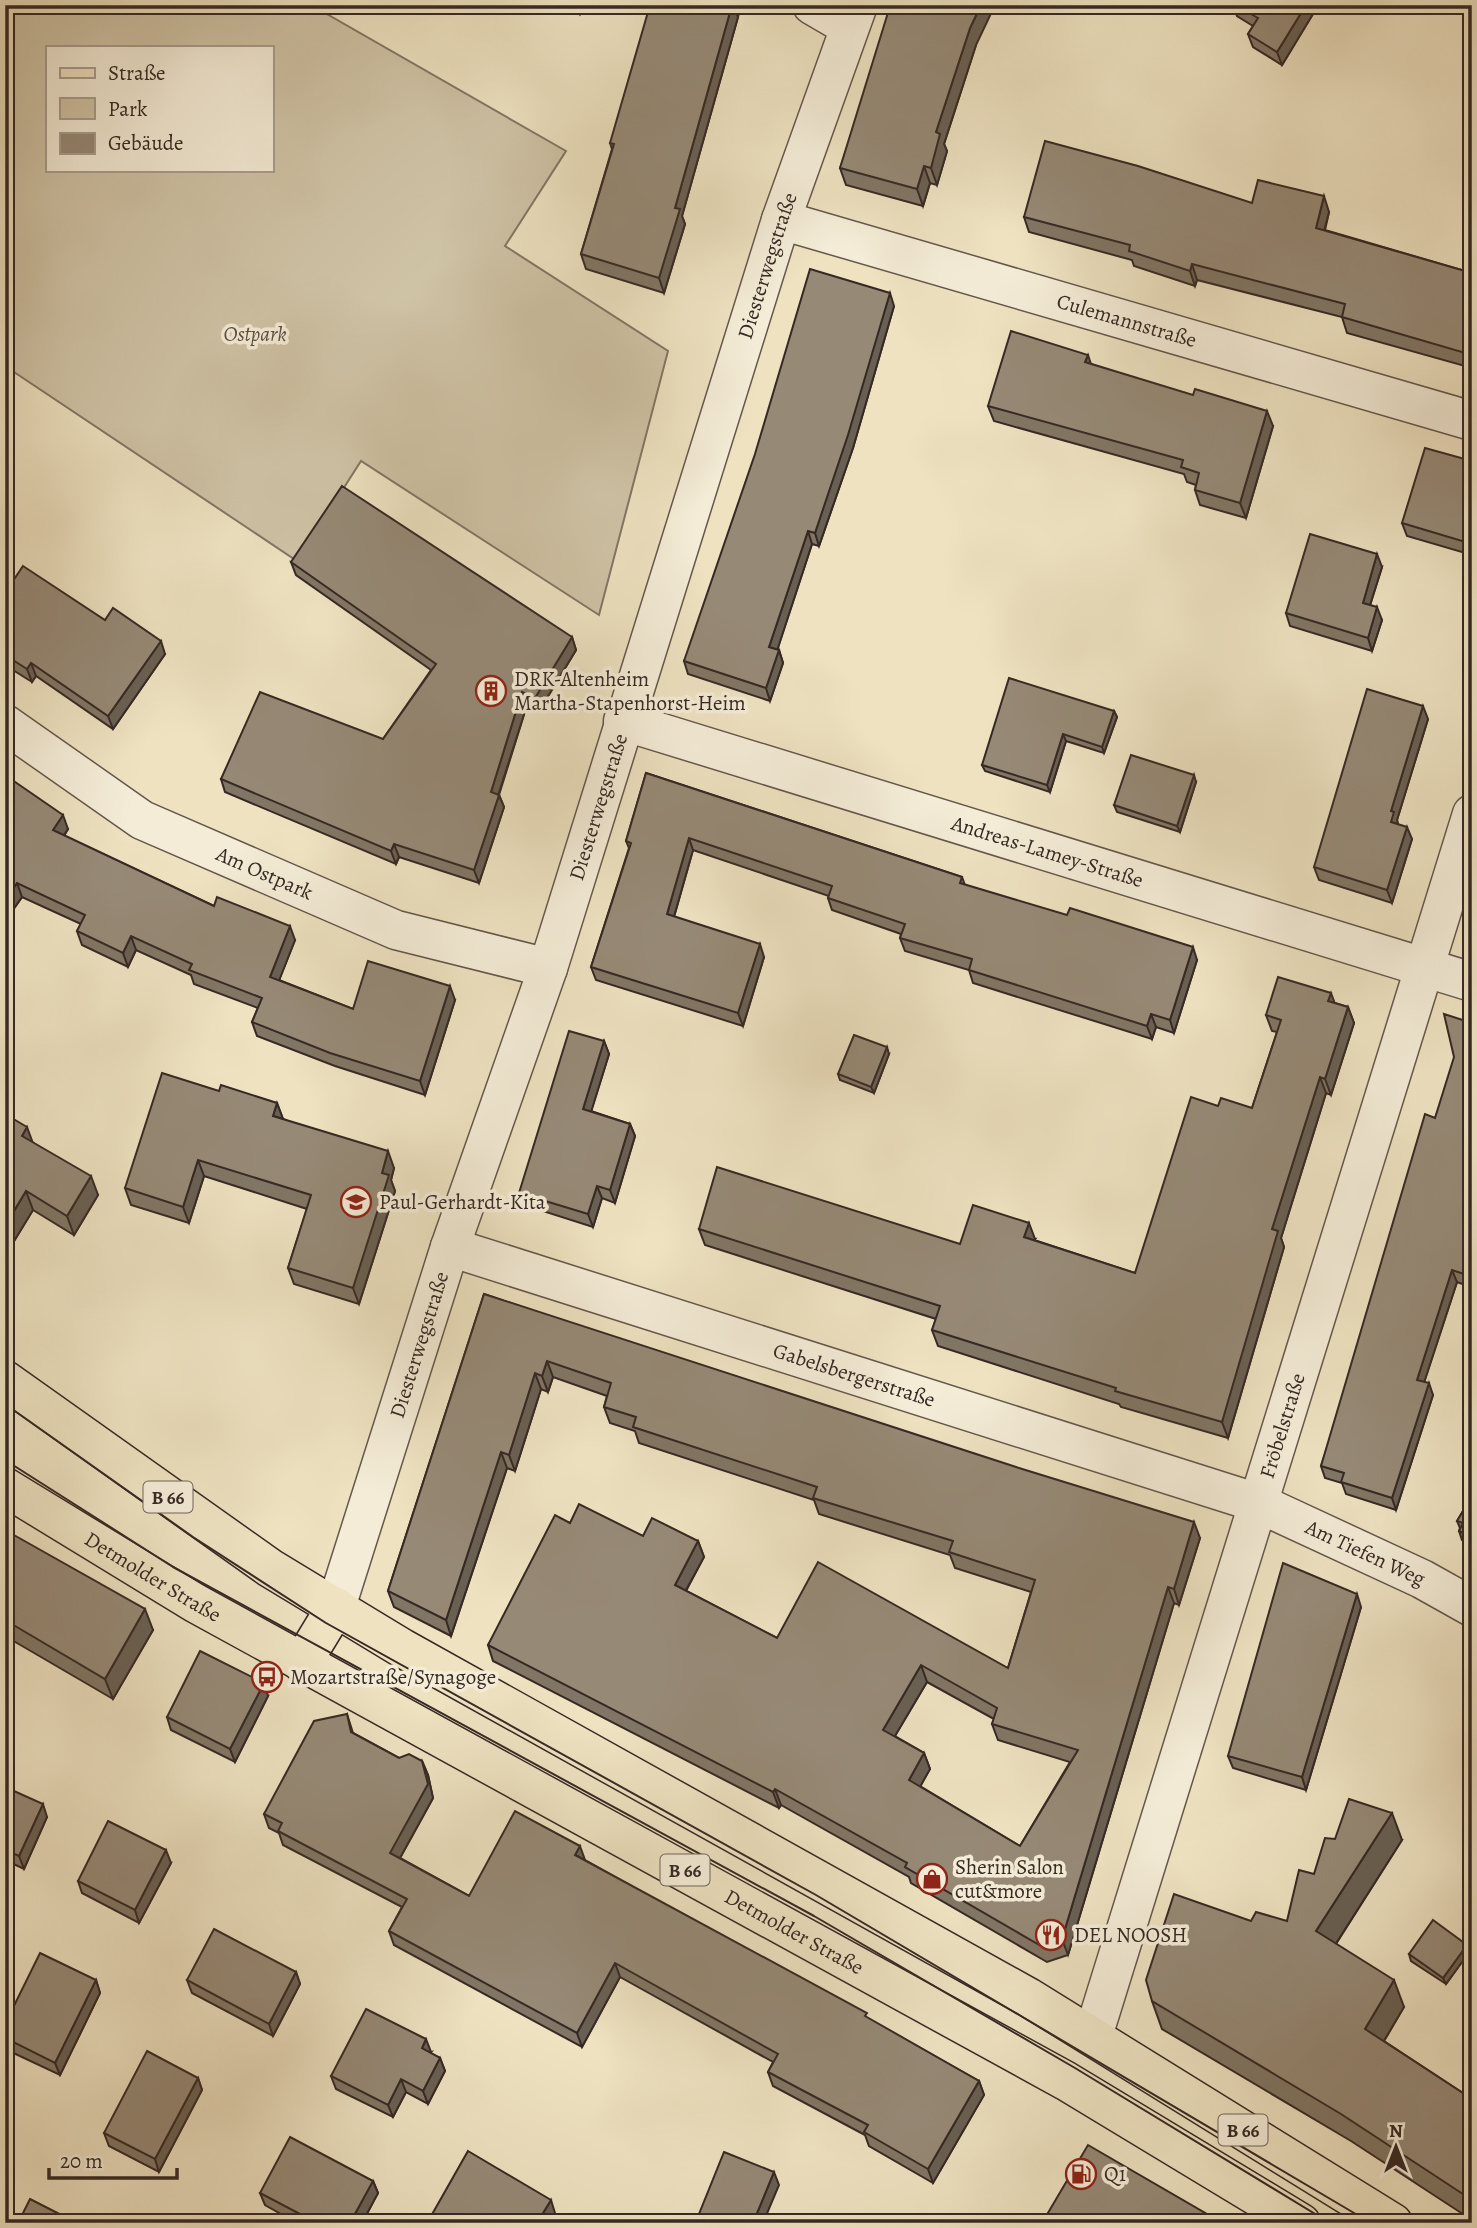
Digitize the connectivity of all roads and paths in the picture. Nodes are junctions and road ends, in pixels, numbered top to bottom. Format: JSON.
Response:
{"nodes":[{"id":1,"x":812,"y":5,"type":"edge"},
{"id":2,"x":853,"y":16,"type":"edge"},
{"id":3,"x":781,"y":220,"type":"junction"},
{"id":4,"x":1472,"y":421,"type":"edge"},
{"id":5,"x":623,"y":721,"type":"junction"},
{"id":6,"x":5,"y":724,"type":"edge"},
{"id":7,"x":1472,"y":814,"type":"edge"},
{"id":8,"x":548,"y":968,"type":"junction"},
{"id":9,"x":1425,"y":969,"type":"junction"},
{"id":10,"x":1472,"y":982,"type":"edge"},
{"id":11,"x":450,"y":1247,"type":"junction"},
{"id":12,"x":5,"y":1380,"type":"edge"},
{"id":13,"x":5,"y":1487,"type":"edge"},
{"id":14,"x":1258,"y":1503,"type":"junction"},
{"id":15,"x":335,"y":1607,"type":"junction"},
{"id":16,"x":1472,"y":1607,"type":"edge"},
{"id":17,"x":302,"y":1663,"type":"junction"},
{"id":18,"x":1093,"y":2036,"type":"junction"},
{"id":19,"x":1066,"y":2081,"type":"junction"},
{"id":20,"x":1301,"y":2223,"type":"edge"},
{"id":21,"x":1393,"y":2223,"type":"edge"}],
"edges":[{"from":1,"to":2,"type":"street"},
{"from":2,"to":3,"type":"street","name":"Diesterwegstraße"},
{"from":3,"to":4,"type":"street","name":"Culemannstraße"},
{"from":3,"to":5,"type":"street","name":"Diesterwegstraße"},
{"from":5,"to":8,"type":"street","name":"Diesterwegstraße"},
{"from":5,"to":9,"type":"street","name":"Andreas-Lamey-Straße"},
{"from":6,"to":8,"type":"street","name":"Am Ostpark"},
{"from":7,"to":9,"type":"street","name":"Fröbelstraße"},
{"from":8,"to":11,"type":"street","name":"Diesterwegstraße"},
{"from":9,"to":10,"type":"street","name":"Andreas-Lamey-Straße"},
{"from":9,"to":14,"type":"street","name":"Fröbelstraße"},
{"from":11,"to":14,"type":"street","name":"Gabelsbergerstraße"},
{"from":11,"to":15,"type":"street","name":"Diesterwegstraße"},
{"from":12,"to":15,"type":"main road","number":"B 66"},
{"from":13,"to":17,"type":"main road","name":"Detmolder Straße","number":"B 66"},
{"from":14,"to":16,"type":"street","name":"Am Tiefen Weg"},
{"from":14,"to":18,"type":"street","name":"Fröbelstraße"},
{"from":15,"to":17,"type":"main road"},
{"from":15,"to":18,"type":"main road","number":"B 66"},
{"from":17,"to":19,"type":"main road","name":"Detmolder Straße","number":"B 66"},
{"from":18,"to":19,"type":"main road"},
{"from":18,"to":21,"type":"main road","number":"B 66"},
{"from":19,"to":20,"type":"main road","name":"Detmolder Straße","number":"B 66"}]}
